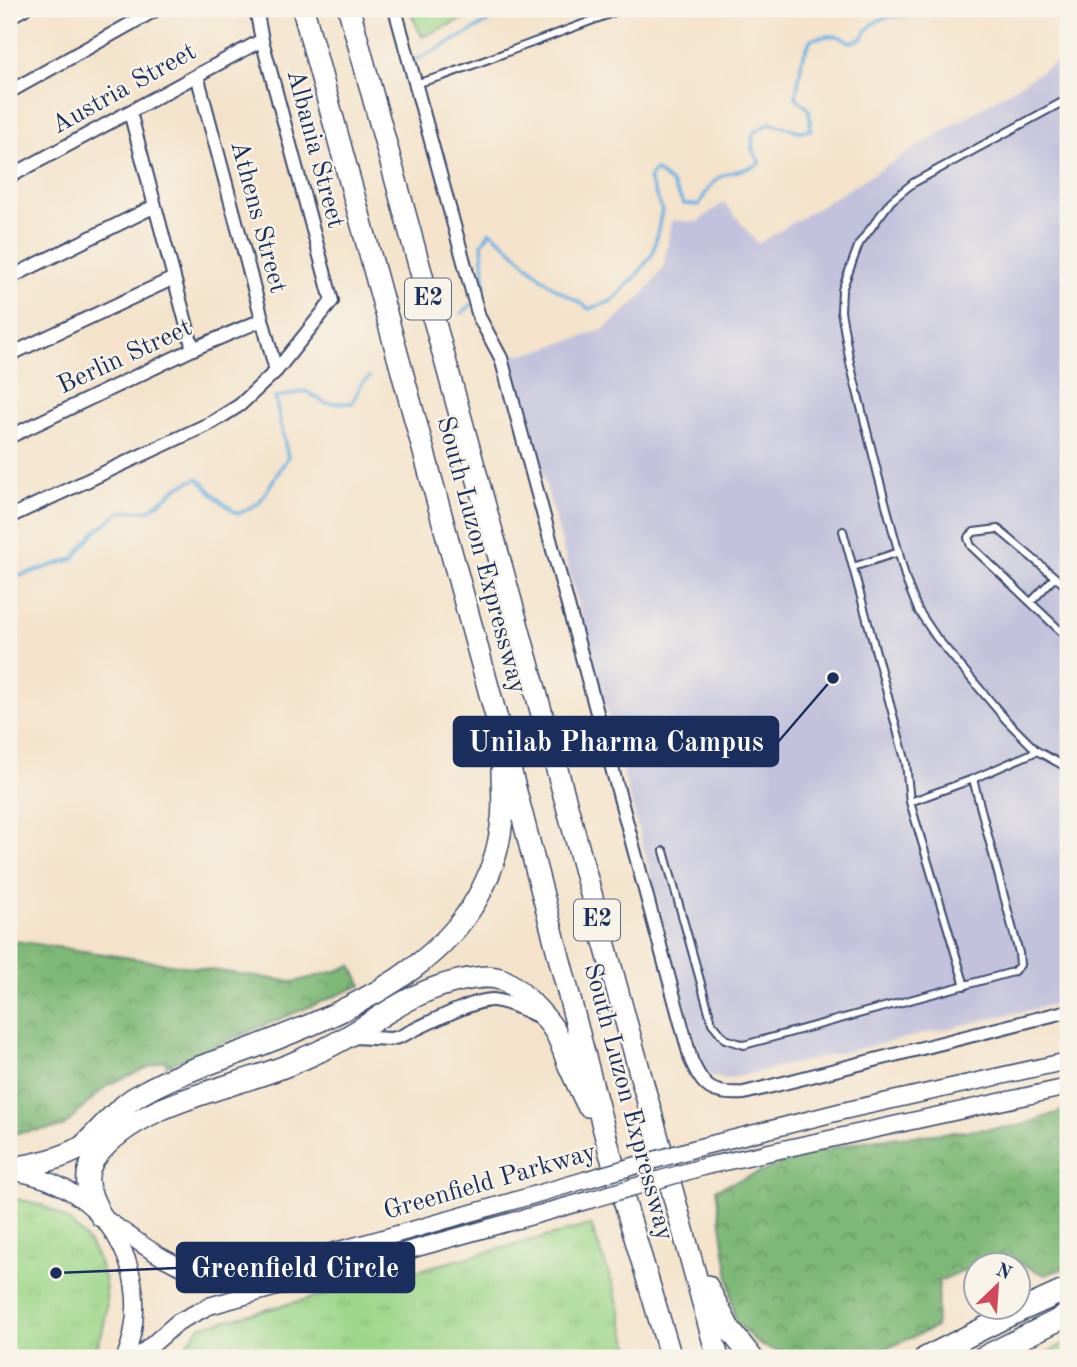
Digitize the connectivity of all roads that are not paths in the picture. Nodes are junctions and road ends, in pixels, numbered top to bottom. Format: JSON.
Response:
{"nodes":[{"id":1,"x":24,"y":9,"type":"edge"},
{"id":2,"x":157,"y":9,"type":"edge"},
{"id":3,"x":256,"y":9,"type":"edge"},
{"id":4,"x":303,"y":9,"type":"edge"},
{"id":5,"x":349,"y":9,"type":"edge"},
{"id":6,"x":395,"y":9,"type":"edge"},
{"id":7,"x":623,"y":9,"type":"edge"},
{"id":8,"x":9,"y":17,"type":"edge"},
{"id":9,"x":262,"y":40,"type":"junction"},
{"id":10,"x":197,"y":75,"type":"junction"},
{"id":11,"x":414,"y":84,"type":"junction"},
{"id":12,"x":9,"y":92,"type":"edge"},
{"id":13,"x":1068,"y":99,"type":"edge"},
{"id":14,"x":130,"y":113,"type":"junction"},
{"id":15,"x":9,"y":177,"type":"edge"},
{"id":16,"x":155,"y":206,"type":"junction"},
{"id":17,"x":9,"y":278,"type":"edge"},
{"id":18,"x":174,"y":278,"type":"junction"},
{"id":19,"x":262,"y":320,"type":"junction"},
{"id":20,"x":193,"y":349,"type":"junction"},
{"id":21,"x":9,"y":355,"type":"edge"},
{"id":22,"x":276,"y":371,"type":"junction"},
{"id":23,"x":9,"y":437,"type":"edge"},
{"id":24,"x":9,"y":517,"type":"edge"},
{"id":25,"x":843,"y":531,"type":"dead end"},
{"id":26,"x":899,"y":552,"type":"junction"},
{"id":27,"x":853,"y":567,"type":"junction"},
{"id":28,"x":1055,"y":577,"type":"junction"},
{"id":29,"x":1068,"y":588,"type":"edge"},
{"id":30,"x":1031,"y":602,"type":"junction"},
{"id":31,"x":1068,"y":638,"type":"edge"},
{"id":32,"x":502,"y":738,"type":"junction"},
{"id":33,"x":1037,"y":751,"type":"junction"},
{"id":34,"x":1068,"y":768,"type":"edge"},
{"id":35,"x":973,"y":779,"type":"junction"},
{"id":36,"x":910,"y":802,"type":"junction"},
{"id":37,"x":664,"y":851,"type":"dead end"},
{"id":38,"x":965,"y":986,"type":"junction"},
{"id":39,"x":1068,"y":1011,"type":"edge"},
{"id":40,"x":545,"y":1020,"type":"junction"},
{"id":41,"x":337,"y":1042,"type":"junction"},
{"id":42,"x":1068,"y":1061,"type":"edge"},
{"id":43,"x":1068,"y":1087,"type":"edge"},
{"id":44,"x":610,"y":1153,"type":"junction"},
{"id":45,"x":9,"y":1170,"type":"edge"},
{"id":46,"x":101,"y":1216,"type":"junction"},
{"id":47,"x":688,"y":1251,"type":"junction"},
{"id":48,"x":1068,"y":1289,"type":"edge"},
{"id":49,"x":1068,"y":1315,"type":"edge"},
{"id":50,"x":125,"y":1358,"type":"edge"},
{"id":51,"x":137,"y":1358,"type":"edge"},
{"id":52,"x":671,"y":1358,"type":"edge"},
{"id":53,"x":718,"y":1358,"type":"edge"},
{"id":54,"x":752,"y":1358,"type":"edge"},
{"id":55,"x":925,"y":1358,"type":"edge"},
{"id":56,"x":982,"y":1358,"type":"edge"}],
"edges":[{"from":1,"to":8,"type":"street"},
{"from":2,"to":12,"type":"street"},
{"from":3,"to":9,"type":"street","name":"Albania Street"},
{"from":4,"to":32,"type":"highway","name":"South Luzon Expressway","number":"E2"},
{"from":5,"to":47,"type":"highway","name":"South Luzon Expressway","number":"E2"},
{"from":6,"to":11,"type":"street"},
{"from":7,"to":11,"type":"lane"},
{"from":9,"to":10,"type":"street","name":"Austria Street"},
{"from":9,"to":22,"type":"street","name":"Albania Street"},
{"from":10,"to":14,"type":"street","name":"Austria Street"},
{"from":10,"to":19,"type":"street","name":"Athens Street"},
{"from":11,"to":39,"type":"street"},
{"from":13,"to":26,"type":"lane"},
{"from":14,"to":15,"type":"street","name":"Austria Street"},
{"from":14,"to":16,"type":"street"},
{"from":16,"to":17,"type":"street"},
{"from":16,"to":18,"type":"street"},
{"from":18,"to":20,"type":"street"},
{"from":18,"to":21,"type":"street"},
{"from":19,"to":20,"type":"street","name":"Berlin Street"},
{"from":19,"to":22,"type":"street","name":"Athens Street"},
{"from":20,"to":23,"type":"street","name":"Berlin Street"},
{"from":22,"to":24,"type":"street"},
{"from":25,"to":27,"type":"lane"},
{"from":26,"to":27,"type":"lane"},
{"from":26,"to":33,"type":"lane"},
{"from":27,"to":36,"type":"lane"},
{"from":28,"to":29,"type":"lane"},
{"from":28,"to":30,"type":"lane"},
{"from":28,"to":30,"type":"lane"},
{"from":30,"to":31,"type":"lane"},
{"from":32,"to":44,"type":"highway","name":"South Luzon Expressway","number":"E2"},
{"from":32,"to":45,"type":"highway"},
{"from":33,"to":34,"type":"lane"},
{"from":33,"to":35,"type":"lane"},
{"from":35,"to":36,"type":"lane"},
{"from":35,"to":38,"type":"lane"},
{"from":36,"to":38,"type":"lane"},
{"from":37,"to":38,"type":"lane"},
{"from":40,"to":41,"type":"street"},
{"from":40,"to":41,"type":"highway"},
{"from":40,"to":44,"type":"highway"},
{"from":41,"to":46,"type":"highway"},
{"from":42,"to":46,"type":"main road","name":"Greenfield Parkway","bridge":true},
{"from":43,"to":51,"type":"main road","name":"Greenfield Parkway","bridge":true},
{"from":44,"to":52,"type":"highway","name":"South Luzon Expressway","number":"E2"},
{"from":45,"to":46,"type":"main road"},
{"from":46,"to":50,"type":"main road"},
{"from":47,"to":53,"type":"highway","name":"South Luzon Expressway","number":"E2"},
{"from":47,"to":54,"type":"highway"},
{"from":48,"to":55,"type":"highway"},
{"from":49,"to":56,"type":"highway"}]}
